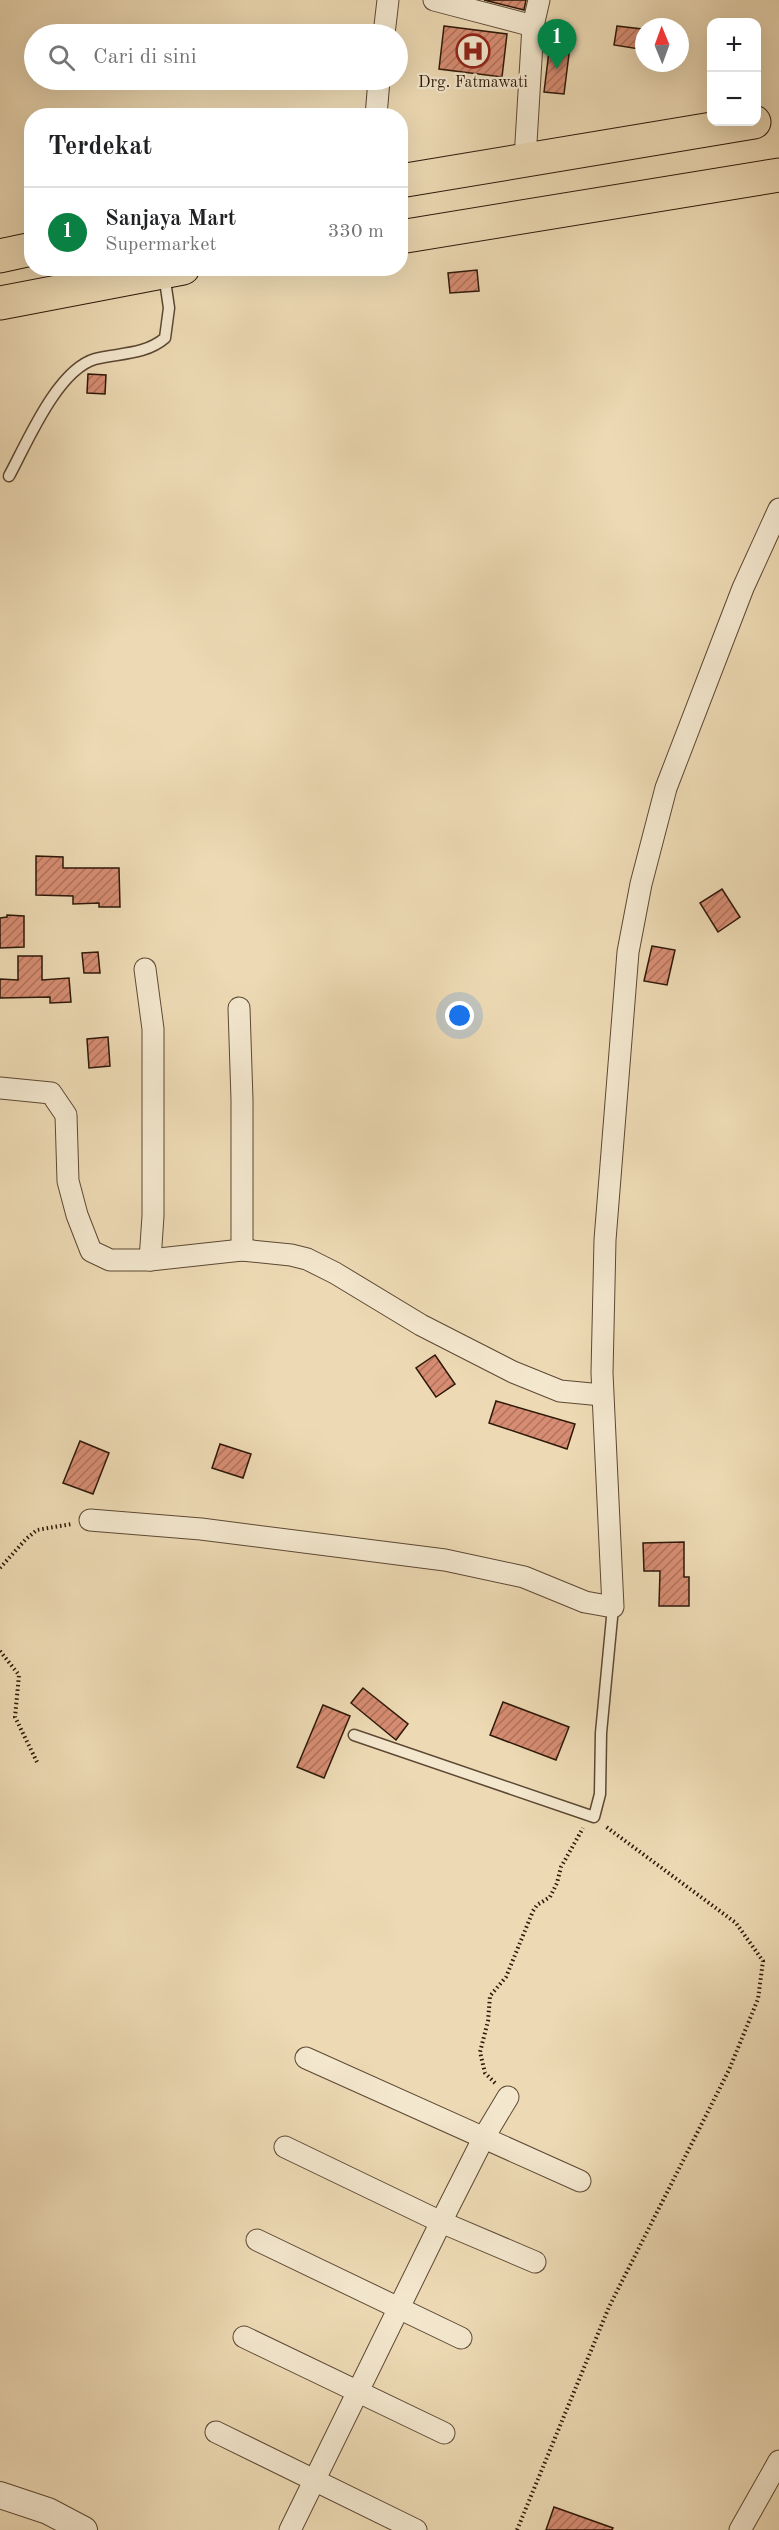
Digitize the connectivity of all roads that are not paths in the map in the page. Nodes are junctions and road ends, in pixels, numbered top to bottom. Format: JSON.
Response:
{"nodes":[{"id":1,"x":388,"y":0,"type":"edge"},
{"id":2,"x":434,"y":0,"type":"edge"},
{"id":3,"x":539,"y":0,"type":"edge"},
{"id":4,"x":385,"y":24,"type":"edge"},
{"id":5,"x":533,"y":26,"type":"junction"},
{"id":6,"x":378,"y":90,"type":"edge"},
{"id":7,"x":377,"y":108,"type":"edge"},
{"id":8,"x":779,"y":117,"type":"edge"},
{"id":9,"x":761,"y":120,"type":"edge"},
{"id":10,"x":725,"y":126,"type":"edge"},
{"id":11,"x":525,"y":159,"type":"junction"},
{"id":12,"x":779,"y":175,"type":"edge"},
{"id":13,"x":408,"y":180,"type":"edge"},
{"id":14,"x":408,"y":236,"type":"edge"},
{"id":15,"x":24,"y":251,"type":"edge"},
{"id":16,"x":0,"y":256,"type":"edge"},
{"id":17,"x":142,"y":276,"type":"edge"},
{"id":18,"x":172,"y":276,"type":"edge"},
{"id":19,"x":0,"y":303,"type":"edge"},
{"id":20,"x":9,"y":476,"type":"dead end"},
{"id":21,"x":779,"y":510,"type":"edge"},
{"id":22,"x":145,"y":969,"type":"dead end"},
{"id":23,"x":239,"y":1008,"type":"dead end"},
{"id":24,"x":0,"y":1088,"type":"edge"},
{"id":25,"x":242,"y":1250,"type":"junction"},
{"id":26,"x":150,"y":1260,"type":"junction"},
{"id":27,"x":602,"y":1395,"type":"junction"},
{"id":28,"x":90,"y":1520,"type":"road end"},
{"id":29,"x":613,"y":1606,"type":"junction"},
{"id":30,"x":354,"y":1735,"type":"dead end"},
{"id":31,"x":306,"y":2058,"type":"dead end"},
{"id":32,"x":507,"y":2097,"type":"road end"},
{"id":33,"x":484,"y":2137,"type":"junction"},
{"id":34,"x":285,"y":2147,"type":"dead end"},
{"id":35,"x":580,"y":2181,"type":"dead end"},
{"id":36,"x":441,"y":2222,"type":"junction"},
{"id":37,"x":256,"y":2240,"type":"dead end"},
{"id":38,"x":536,"y":2262,"type":"dead end"},
{"id":39,"x":399,"y":2307,"type":"junction"},
{"id":40,"x":244,"y":2337,"type":"dead end"},
{"id":41,"x":461,"y":2338,"type":"dead end"},
{"id":42,"x":359,"y":2392,"type":"junction"},
{"id":43,"x":216,"y":2432,"type":"dead end"},
{"id":44,"x":444,"y":2433,"type":"dead end"},
{"id":45,"x":779,"y":2461,"type":"edge"},
{"id":46,"x":314,"y":2482,"type":"junction"},
{"id":47,"x":0,"y":2496,"type":"edge"},
{"id":48,"x":84,"y":2530,"type":"edge"},
{"id":49,"x":290,"y":2530,"type":"edge"},
{"id":50,"x":416,"y":2530,"type":"edge"},
{"id":51,"x":740,"y":2530,"type":"edge"}],
"edges":[{"from":1,"to":4,"type":"street"},
{"from":2,"to":5,"type":"street"},
{"from":3,"to":5,"type":"street"},
{"from":5,"to":11,"type":"street"},
{"from":6,"to":7,"type":"street"},
{"from":8,"to":9,"type":"highway"},
{"from":10,"to":11,"type":"highway"},
{"from":11,"to":13,"type":"highway"},
{"from":12,"to":14,"type":"highway"},
{"from":15,"to":16,"type":"highway"},
{"from":17,"to":19,"type":"highway"},
{"from":18,"to":20,"type":"lane"},
{"from":21,"to":27,"type":"street"},
{"from":22,"to":26,"type":"street"},
{"from":23,"to":25,"type":"street"},
{"from":24,"to":26,"type":"street"},
{"from":25,"to":26,"type":"street"},
{"from":25,"to":27,"type":"street"},
{"from":27,"to":29,"type":"street"},
{"from":28,"to":29,"type":"street"},
{"from":29,"to":30,"type":"lane"},
{"from":31,"to":33,"type":"street"},
{"from":32,"to":33,"type":"street"},
{"from":33,"to":35,"type":"street"},
{"from":33,"to":36,"type":"street"},
{"from":34,"to":36,"type":"street"},
{"from":36,"to":38,"type":"street"},
{"from":36,"to":39,"type":"street"},
{"from":37,"to":39,"type":"street"},
{"from":39,"to":41,"type":"street"},
{"from":39,"to":42,"type":"street"},
{"from":40,"to":42,"type":"street"},
{"from":42,"to":44,"type":"street"},
{"from":42,"to":46,"type":"street"},
{"from":43,"to":46,"type":"street"},
{"from":45,"to":51,"type":"street"},
{"from":46,"to":49,"type":"street"},
{"from":46,"to":50,"type":"street"},
{"from":47,"to":48,"type":"street"}]}
